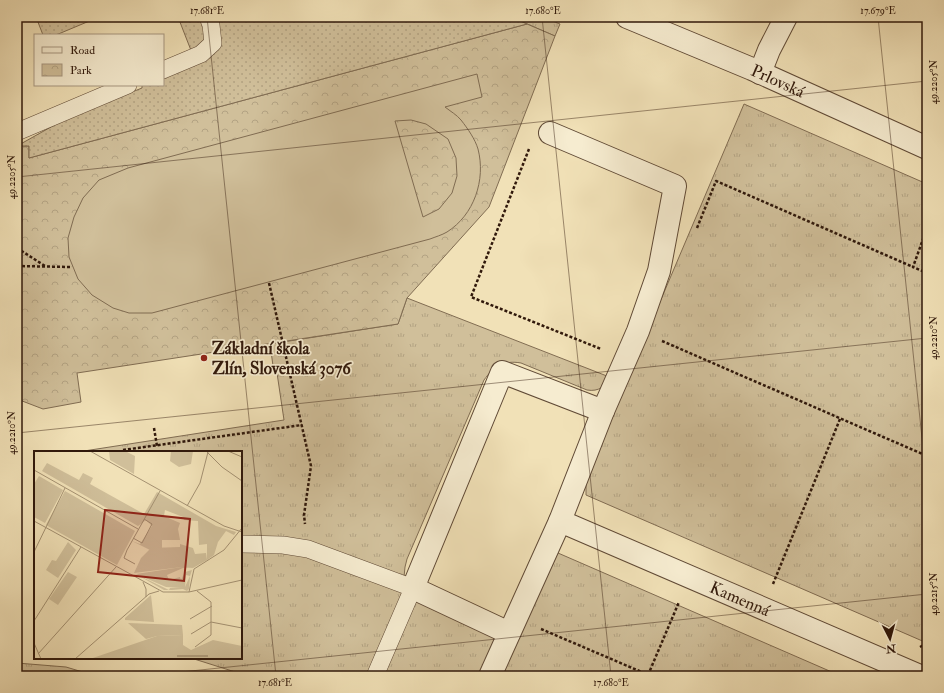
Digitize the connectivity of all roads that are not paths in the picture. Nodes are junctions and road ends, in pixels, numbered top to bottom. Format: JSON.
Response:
{"nodes":[{"id":1,"x":208,"y":17,"type":"edge"},
{"id":2,"x":627,"y":17,"type":"edge"},
{"id":3,"x":786,"y":17,"type":"edge"},
{"id":4,"x":164,"y":70,"type":"edge"},
{"id":5,"x":760,"y":73,"type":"junction"},
{"id":6,"x":126,"y":86,"type":"edge"},
{"id":7,"x":17,"y":132,"type":"edge"},
{"id":8,"x":550,"y":133,"type":"dead end"},
{"id":9,"x":927,"y":148,"type":"edge"},
{"id":10,"x":603,"y":412,"type":"junction"},
{"id":11,"x":560,"y":521,"type":"junction"},
{"id":12,"x":242,"y":544,"type":"edge"},
{"id":13,"x":413,"y":588,"type":"junction"},
{"id":14,"x":509,"y":633,"type":"junction"},
{"id":15,"x":375,"y":676,"type":"edge"},
{"id":16,"x":490,"y":676,"type":"edge"},
{"id":17,"x":920,"y":676,"type":"edge"}],
"edges":[{"from":1,"to":4,"type":"lane"},
{"from":2,"to":5,"type":"street","name":"Prlovská"},
{"from":3,"to":5,"type":"street"},
{"from":5,"to":9,"type":"street","name":"Prlovská"},
{"from":6,"to":7,"type":"lane"},
{"from":8,"to":10,"type":"street"},
{"from":10,"to":11,"type":"street"},
{"from":10,"to":13,"type":"street"},
{"from":11,"to":14,"type":"street"},
{"from":11,"to":17,"type":"street","name":"Kamenná"},
{"from":12,"to":13,"type":"lane"},
{"from":13,"to":14,"type":"street"},
{"from":13,"to":15,"type":"lane"},
{"from":14,"to":16,"type":"street"}]}
